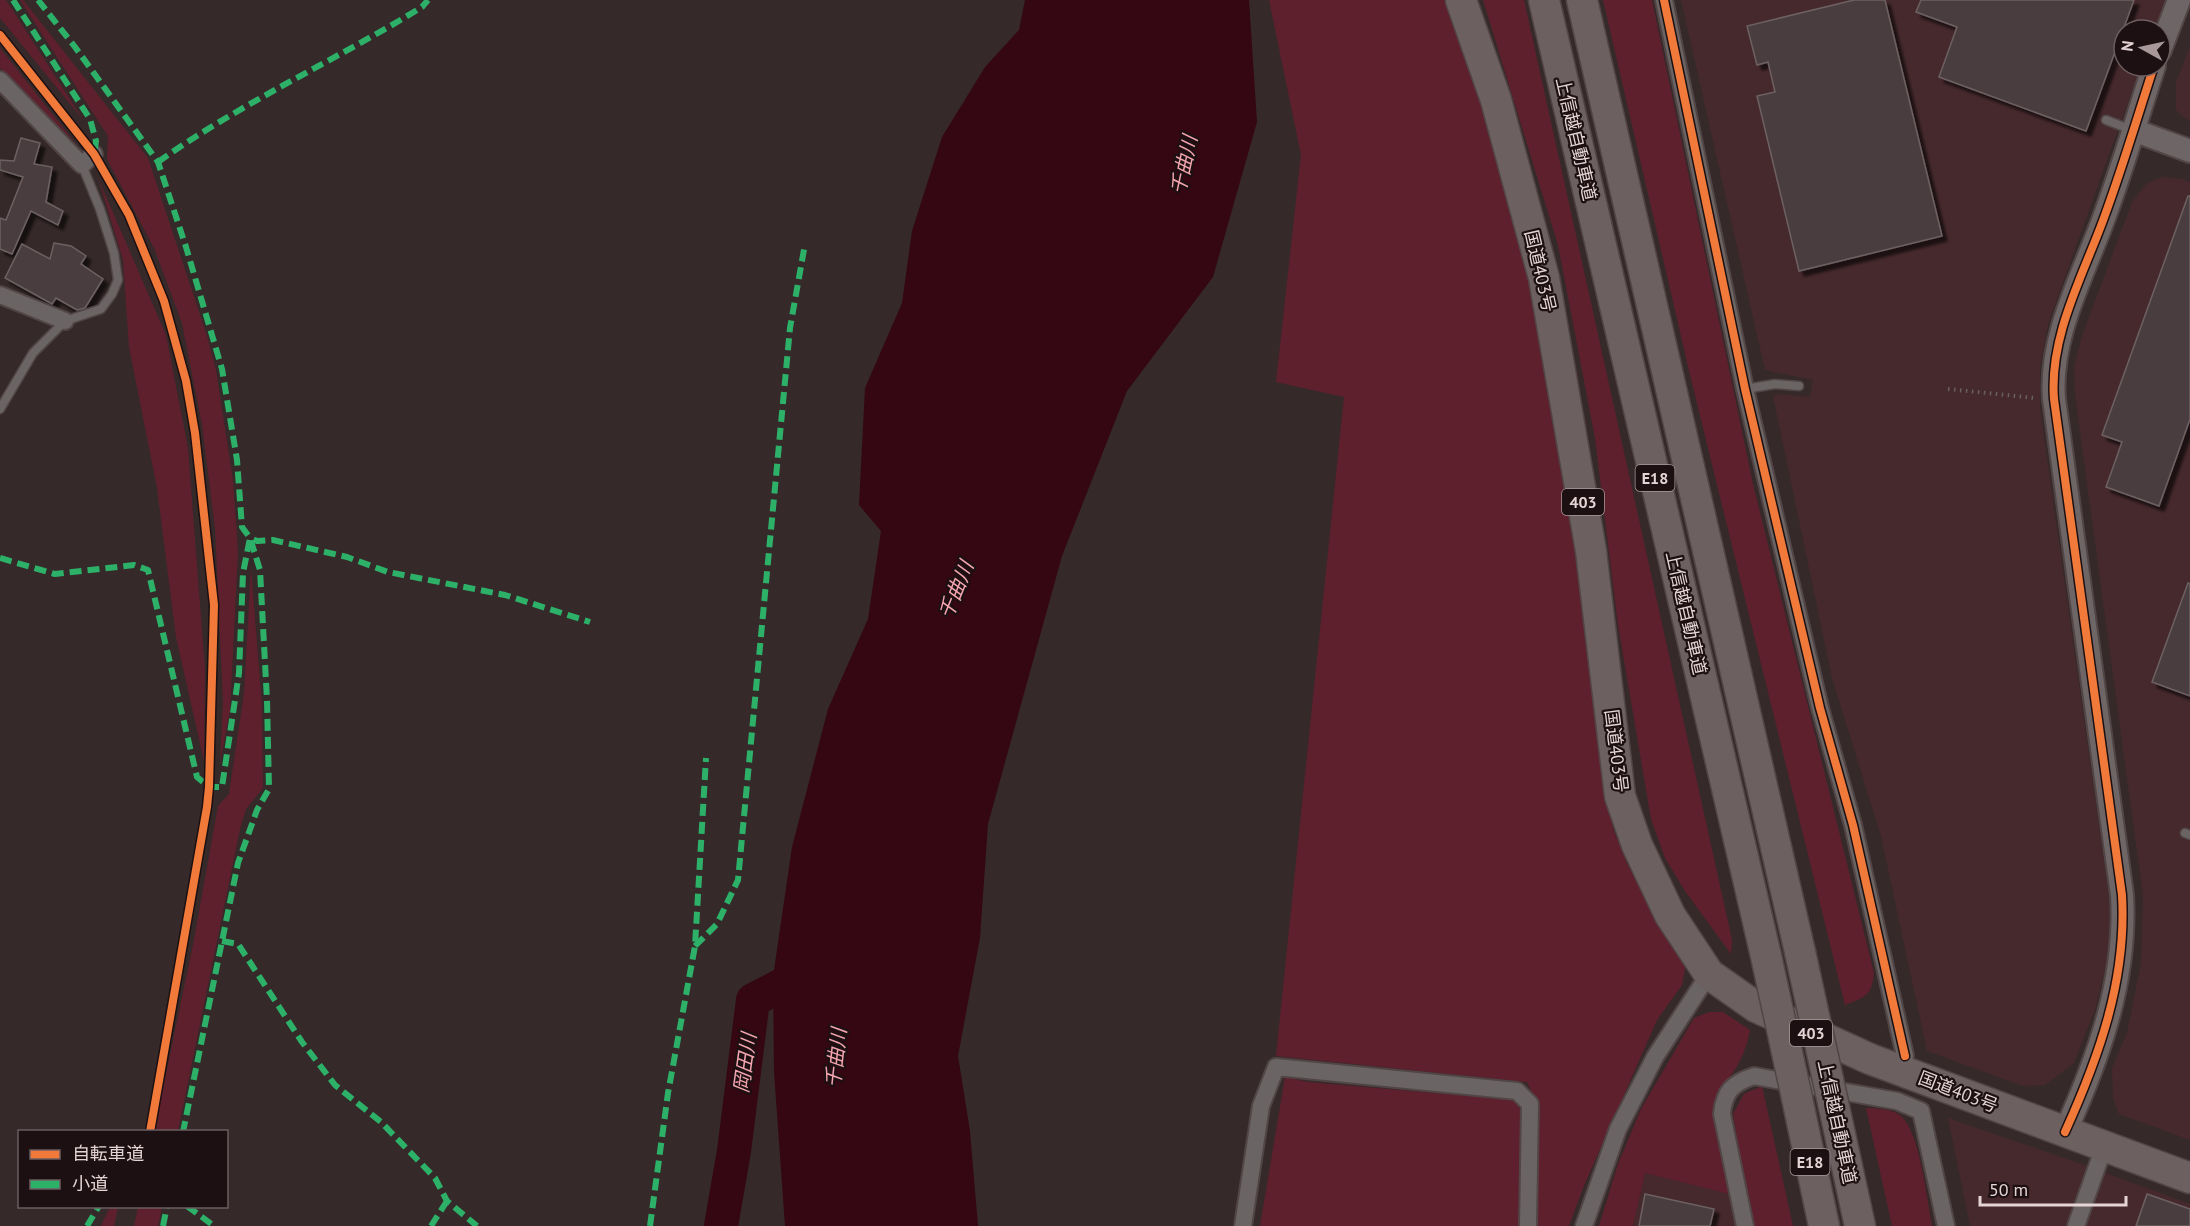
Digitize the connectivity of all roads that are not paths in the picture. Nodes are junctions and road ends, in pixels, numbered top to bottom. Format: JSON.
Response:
{"nodes":[{"id":1,"x":1461,"y":0,"type":"edge"},
{"id":2,"x":1544,"y":0,"type":"edge"},
{"id":3,"x":1582,"y":0,"type":"edge"},
{"id":4,"x":1664,"y":0,"type":"edge"},
{"id":5,"x":2179,"y":0,"type":"edge"},
{"id":6,"x":2172,"y":18,"type":"edge"},
{"id":7,"x":2150,"y":78,"type":"edge"},
{"id":8,"x":0,"y":80,"type":"edge"},
{"id":9,"x":2106,"y":120,"type":"dead end"},
{"id":10,"x":2133,"y":130,"type":"junction"},
{"id":11,"x":2190,"y":151,"type":"edge"},
{"id":12,"x":88,"y":160,"type":"joint"},
{"id":13,"x":0,"y":296,"type":"edge"},
{"id":14,"x":65,"y":321,"type":"junction"},
{"id":15,"x":1799,"y":386,"type":"dead end"},
{"id":16,"x":1744,"y":389,"type":"junction"},
{"id":17,"x":0,"y":409,"type":"edge"},
{"id":18,"x":1709,"y":974,"type":"junction"},
{"id":19,"x":1905,"y":1056,"type":"dead end"},
{"id":20,"x":2065,"y":1132,"type":"junction"},
{"id":21,"x":2104,"y":1147,"type":"junction"},
{"id":22,"x":2190,"y":1178,"type":"edge"},
{"id":23,"x":1243,"y":1226,"type":"edge"},
{"id":24,"x":1528,"y":1226,"type":"edge"},
{"id":25,"x":1584,"y":1226,"type":"edge"},
{"id":26,"x":1745,"y":1226,"type":"edge"},
{"id":27,"x":1824,"y":1226,"type":"edge"},
{"id":28,"x":1860,"y":1226,"type":"edge"},
{"id":29,"x":1946,"y":1226,"type":"edge"},
{"id":30,"x":2076,"y":1226,"type":"edge"}],
"edges":[{"from":1,"to":18,"type":"highway","name":"国道403号","number":"403"},
{"from":2,"to":27,"type":"highway","name":"上信越自動車道","number":"E18","bridge":true},
{"from":3,"to":28,"type":"highway","name":"上信越自動車道","number":"E18","bridge":true},
{"from":4,"to":16,"type":"street"},
{"from":5,"to":6,"type":"street"},
{"from":7,"to":10,"type":"street"},
{"from":8,"to":12,"type":"street"},
{"from":9,"to":10,"type":"lane"},
{"from":10,"to":11,"type":"street"},
{"from":10,"to":20,"type":"street"},
{"from":12,"to":14,"type":"lane"},
{"from":13,"to":14,"type":"street"},
{"from":14,"to":17,"type":"lane"},
{"from":15,"to":16,"type":"lane"},
{"from":16,"to":19,"type":"street"},
{"from":18,"to":20,"type":"highway","name":"国道403号","number":"403"},
{"from":18,"to":25,"type":"street"},
{"from":20,"to":21,"type":"highway","name":"国道403号","number":"403"},
{"from":21,"to":22,"type":"highway","name":"国道403号","number":"403"},
{"from":21,"to":30,"type":"street"},
{"from":23,"to":24,"type":"street"},
{"from":26,"to":29,"type":"street"}]}
